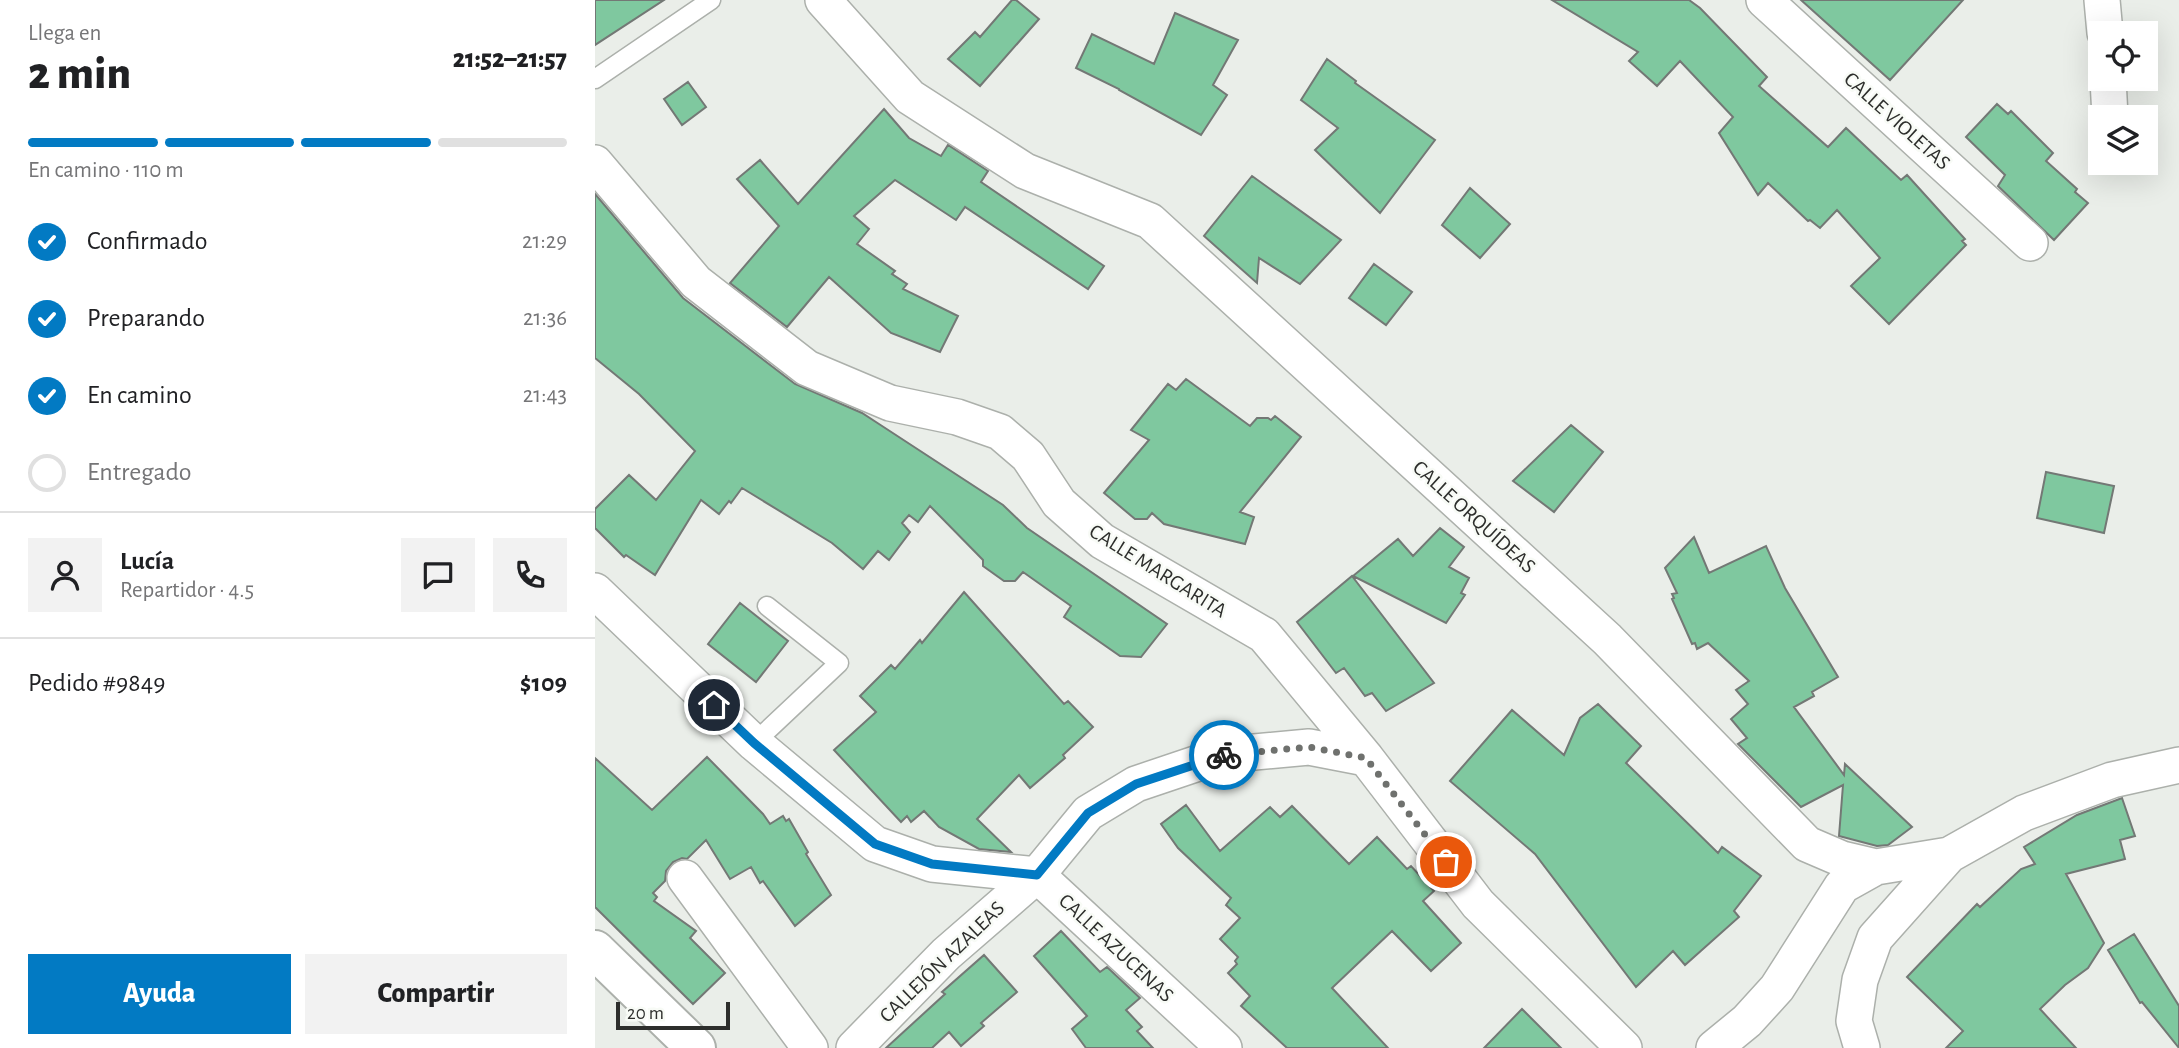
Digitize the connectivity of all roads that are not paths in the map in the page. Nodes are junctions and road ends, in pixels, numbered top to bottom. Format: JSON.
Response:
{"nodes":[{"id":1,"x":711,"y":0,"type":"edge"},
{"id":2,"x":823,"y":0,"type":"edge"},
{"id":3,"x":1764,"y":0,"type":"edge"},
{"id":4,"x":2102,"y":0,"type":"edge"},
{"id":5,"x":2104,"y":21,"type":"edge"},
{"id":6,"x":595,"y":79,"type":"edge"},
{"id":7,"x":595,"y":163,"type":"edge"},
{"id":8,"x":2030,"y":243,"type":"dead end"},
{"id":9,"x":595,"y":591,"type":"edge"},
{"id":10,"x":767,"y":606,"type":"dead end"},
{"id":11,"x":754,"y":743,"type":"junction"},
{"id":12,"x":1366,"y":758,"type":"junction"},
{"id":13,"x":2179,"y":765,"type":"edge"},
{"id":14,"x":1949,"y":855,"type":"junction"},
{"id":15,"x":1876,"y":867,"type":"junction"},
{"id":16,"x":1037,"y":875,"type":"junction"},
{"id":17,"x":685,"y":878,"type":"dead end"},
{"id":18,"x":595,"y":950,"type":"edge"},
{"id":19,"x":696,"y":1048,"type":"edge"},
{"id":20,"x":810,"y":1048,"type":"edge"},
{"id":21,"x":854,"y":1048,"type":"edge"},
{"id":22,"x":1224,"y":1048,"type":"edge"},
{"id":23,"x":1624,"y":1048,"type":"edge"},
{"id":24,"x":1714,"y":1048,"type":"edge"},
{"id":25,"x":1863,"y":1048,"type":"edge"}],
"edges":[{"from":1,"to":6,"type":"lane"},
{"from":2,"to":15,"type":"street","name":"CALLE ORQUÍDEAS"},
{"from":3,"to":8,"type":"street","name":"CALLE VIOLETAS"},
{"from":4,"to":5,"type":"street"},
{"from":7,"to":12,"type":"street","name":"CALLE MARGARITA"},
{"from":9,"to":11,"type":"street"},
{"from":10,"to":11,"type":"lane"},
{"from":11,"to":16,"type":"street"},
{"from":12,"to":16,"type":"street","name":"CALLEJÓN AZALEAS"},
{"from":12,"to":23,"type":"street","name":"CALLE MARGARITA"},
{"from":13,"to":14,"type":"street"},
{"from":14,"to":15,"type":"street","name":"CALLE ORQUÍDEAS"},
{"from":14,"to":25,"type":"street"},
{"from":15,"to":24,"type":"street"},
{"from":16,"to":21,"type":"street","name":"CALLEJÓN AZALEAS"},
{"from":16,"to":22,"type":"street","name":"CALLE AZUCENAS"},
{"from":17,"to":20,"type":"street"},
{"from":18,"to":19,"type":"main road"}]}
